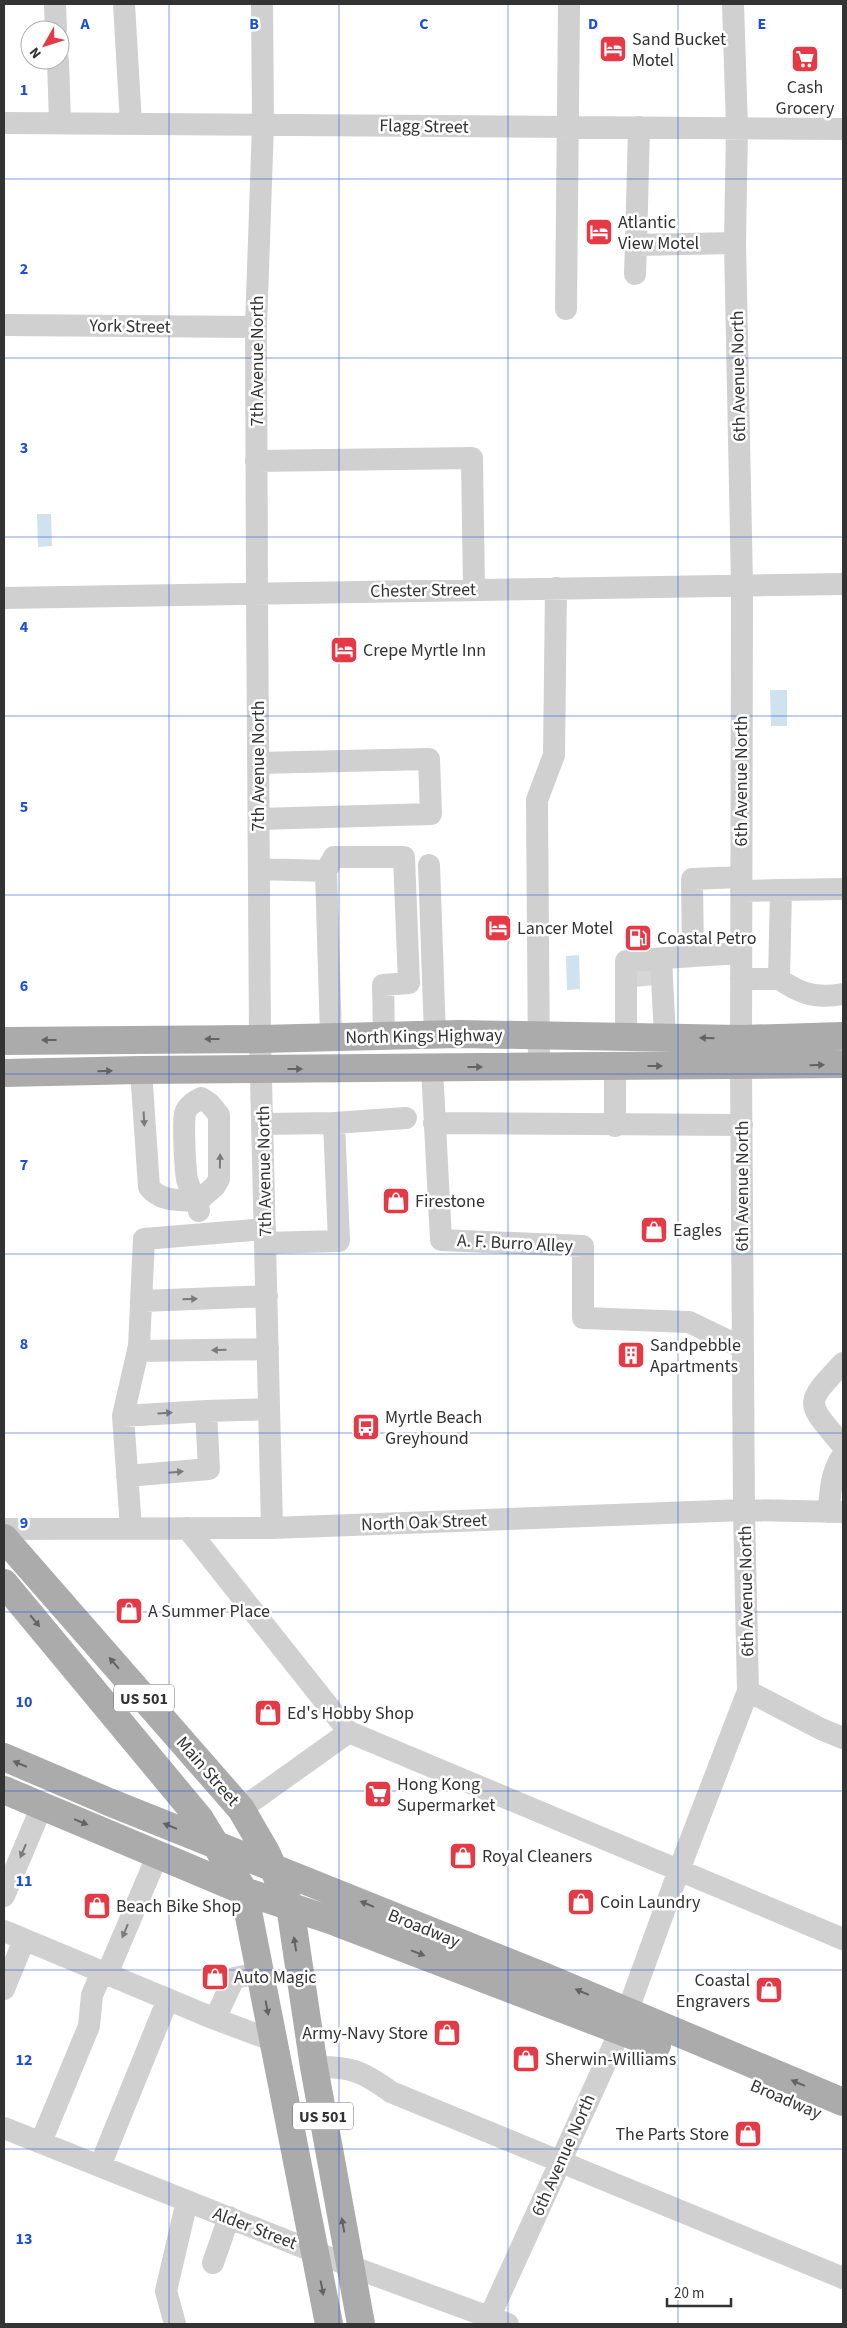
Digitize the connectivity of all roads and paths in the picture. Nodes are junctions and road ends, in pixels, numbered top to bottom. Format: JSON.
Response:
{"nodes":[{"id":1,"x":124,"y":4,"type":"edge"},
{"id":2,"x":262,"y":4,"type":"edge"},
{"id":3,"x":569,"y":4,"type":"edge"},
{"id":4,"x":733,"y":4,"type":"edge"},
{"id":5,"x":58,"y":70,"type":"edge"},
{"id":6,"x":4,"y":123,"type":"edge"},
{"id":7,"x":60,"y":124,"type":"junction"},
{"id":8,"x":131,"y":124,"type":"junction"},
{"id":9,"x":263,"y":124,"type":"junction"},
{"id":10,"x":639,"y":127,"type":"junction"},
{"id":11,"x":568,"y":128,"type":"junction"},
{"id":12,"x":738,"y":128,"type":"junction"},
{"id":13,"x":843,"y":129,"type":"edge"},
{"id":14,"x":735,"y":244,"type":"junction"},
{"id":15,"x":636,"y":245,"type":"junction"},
{"id":16,"x":635,"y":274,"type":"dead end"},
{"id":17,"x":566,"y":309,"type":"dead end"},
{"id":18,"x":4,"y":325,"type":"edge"},
{"id":19,"x":256,"y":327,"type":"junction"},
{"id":20,"x":256,"y":462,"type":"junction"},
{"id":21,"x":843,"y":584,"type":"edge"},
{"id":22,"x":742,"y":585,"type":"junction"},
{"id":23,"x":556,"y":588,"type":"junction"},
{"id":24,"x":474,"y":590,"type":"junction"},
{"id":25,"x":257,"y":594,"type":"junction"},
{"id":26,"x":4,"y":598,"type":"edge"},
{"id":27,"x":258,"y":763,"type":"junction"},
{"id":28,"x":259,"y":819,"type":"junction"},
{"id":29,"x":428,"y":865,"type":"dead end"},
{"id":30,"x":259,"y":869,"type":"junction"},
{"id":31,"x":326,"y":871,"type":"junction"},
{"id":32,"x":741,"y":884,"type":"junction"},
{"id":33,"x":843,"y":889,"type":"edge"},
{"id":34,"x":781,"y":890,"type":"junction"},
{"id":35,"x":741,"y":953,"type":"junction"},
{"id":36,"x":693,"y":956,"type":"junction"},
{"id":37,"x":660,"y":975,"type":"junction"},
{"id":38,"x":741,"y":979,"type":"junction"},
{"id":39,"x":779,"y":979,"type":"junction"},
{"id":40,"x":628,"y":982,"type":"junction"},
{"id":41,"x":843,"y":994,"type":"edge"},
{"id":42,"x":435,"y":1035,"type":"junction"},
{"id":43,"x":539,"y":1035,"type":"junction"},
{"id":44,"x":384,"y":1036,"type":"junction"},
{"id":45,"x":665,"y":1036,"type":"junction"},
{"id":46,"x":843,"y":1036,"type":"edge"},
{"id":47,"x":332,"y":1037,"type":"junction"},
{"id":48,"x":626,"y":1037,"type":"junction"},
{"id":49,"x":741,"y":1038,"type":"junction"},
{"id":50,"x":260,"y":1039,"type":"junction"},
{"id":51,"x":4,"y":1040,"type":"edge"},
{"id":52,"x":843,"y":1064,"type":"edge"},
{"id":53,"x":741,"y":1065,"type":"junction"},
{"id":54,"x":615,"y":1066,"type":"junction"},
{"id":55,"x":539,"y":1067,"type":"junction"},
{"id":56,"x":432,"y":1068,"type":"junction"},
{"id":57,"x":261,"y":1069,"type":"junction"},
{"id":58,"x":141,"y":1070,"type":"junction"},
{"id":59,"x":204,"y":1070,"type":"junction"},
{"id":60,"x":4,"y":1073,"type":"edge"},
{"id":61,"x":201,"y":1098,"type":"junction"},
{"id":62,"x":406,"y":1118,"type":"dead end"},
{"id":63,"x":334,"y":1123,"type":"junction"},
{"id":64,"x":434,"y":1123,"type":"junction"},
{"id":65,"x":262,"y":1124,"type":"junction"},
{"id":66,"x":742,"y":1125,"type":"junction"},
{"id":67,"x":616,"y":1126,"type":"junction"},
{"id":68,"x":198,"y":1201,"type":"junction"},
{"id":69,"x":201,"y":1233,"type":"junction"},
{"id":70,"x":265,"y":1236,"type":"junction"},
{"id":71,"x":267,"y":1296,"type":"junction"},
{"id":72,"x":142,"y":1301,"type":"junction"},
{"id":73,"x":743,"y":1348,"type":"junction"},
{"id":74,"x":268,"y":1349,"type":"junction"},
{"id":75,"x":138,"y":1352,"type":"junction"},
{"id":76,"x":843,"y":1363,"type":"edge"},
{"id":77,"x":269,"y":1409,"type":"junction"},
{"id":78,"x":206,"y":1411,"type":"junction"},
{"id":79,"x":124,"y":1416,"type":"junction"},
{"id":80,"x":843,"y":1446,"type":"edge"},
{"id":81,"x":843,"y":1455,"type":"edge"},
{"id":82,"x":127,"y":1476,"type":"junction"},
{"id":83,"x":744,"y":1510,"type":"junction"},
{"id":84,"x":836,"y":1512,"type":"edge"},
{"id":85,"x":131,"y":1528,"type":"junction"},
{"id":86,"x":187,"y":1528,"type":"junction"},
{"id":87,"x":272,"y":1528,"type":"junction"},
{"id":88,"x":4,"y":1529,"type":"edge"},
{"id":89,"x":4,"y":1538,"type":"edge"},
{"id":90,"x":7,"y":1595,"type":"edge"},
{"id":91,"x":748,"y":1691,"type":"junction"},
{"id":92,"x":349,"y":1732,"type":"junction"},
{"id":93,"x":843,"y":1738,"type":"edge"},
{"id":94,"x":4,"y":1757,"type":"edge"},
{"id":95,"x":4,"y":1790,"type":"edge"},
{"id":96,"x":42,"y":1806,"type":"junction"},
{"id":97,"x":241,"y":1808,"type":"junction"},
{"id":98,"x":216,"y":1845,"type":"junction"},
{"id":99,"x":158,"y":1854,"type":"junction"},
{"id":100,"x":272,"y":1866,"type":"junction"},
{"id":101,"x":679,"y":1870,"type":"junction"},
{"id":102,"x":244,"y":1891,"type":"junction"},
{"id":103,"x":4,"y":1896,"type":"edge"},
{"id":104,"x":290,"y":1906,"type":"junction"},
{"id":105,"x":14,"y":1936,"type":"edge"},
{"id":106,"x":843,"y":1939,"type":"edge"},
{"id":107,"x":104,"y":1973,"type":"junction"},
{"id":108,"x":260,"y":1973,"type":"junction"},
{"id":109,"x":4,"y":1989,"type":"edge"},
{"id":110,"x":168,"y":1999,"type":"junction"},
{"id":111,"x":215,"y":2018,"type":"junction"},
{"id":112,"x":624,"y":2020,"type":"junction"},
{"id":113,"x":274,"y":2041,"type":"junction"},
{"id":114,"x":314,"y":2067,"type":"junction"},
{"id":115,"x":843,"y":2102,"type":"edge"},
{"id":116,"x":843,"y":2123,"type":"edge"},
{"id":117,"x":4,"y":2128,"type":"edge"},
{"id":118,"x":40,"y":2142,"type":"junction"},
{"id":119,"x":560,"y":2162,"type":"junction"},
{"id":120,"x":100,"y":2166,"type":"junction"},
{"id":121,"x":187,"y":2202,"type":"junction"},
{"id":122,"x":229,"y":2217,"type":"junction"},
{"id":123,"x":315,"y":2251,"type":"junction"},
{"id":124,"x":213,"y":2263,"type":"dead end"},
{"id":125,"x":350,"y":2266,"type":"junction"},
{"id":126,"x":843,"y":2278,"type":"edge"},
{"id":127,"x":499,"y":2320,"type":"edge"},
{"id":128,"x":175,"y":2324,"type":"edge"},
{"id":129,"x":329,"y":2324,"type":"edge"},
{"id":130,"x":361,"y":2324,"type":"edge"}],
"edges":[{"from":1,"to":8,"type":"street"},
{"from":2,"to":9,"type":"street","name":"7th Avenue North"},
{"from":3,"to":11,"type":"street"},
{"from":4,"to":12,"type":"street","name":"6th Avenue North"},
{"from":5,"to":7,"type":"street"},
{"from":6,"to":7,"type":"street","name":"Flagg Street"},
{"from":7,"to":8,"type":"street","name":"Flagg Street"},
{"from":8,"to":9,"type":"street","name":"Flagg Street"},
{"from":9,"to":11,"type":"street","name":"Flagg Street"},
{"from":9,"to":19,"type":"street","name":"7th Avenue North"},
{"from":10,"to":11,"type":"street","name":"Flagg Street"},
{"from":10,"to":12,"type":"street","name":"Flagg Street"},
{"from":10,"to":15,"type":"street"},
{"from":11,"to":17,"type":"street"},
{"from":12,"to":13,"type":"street","name":"Flagg Street"},
{"from":12,"to":14,"type":"street","name":"6th Avenue North"},
{"from":14,"to":15,"type":"street"},
{"from":14,"to":22,"type":"street","name":"6th Avenue North"},
{"from":15,"to":16,"type":"street"},
{"from":18,"to":19,"type":"street","name":"York Street"},
{"from":19,"to":20,"type":"street","name":"7th Avenue North"},
{"from":20,"to":24,"type":"street"},
{"from":20,"to":25,"type":"street","name":"7th Avenue North"},
{"from":21,"to":22,"type":"street","name":"Chester Street"},
{"from":22,"to":23,"type":"street","name":"Chester Street"},
{"from":22,"to":32,"type":"street","name":"6th Avenue North"},
{"from":23,"to":24,"type":"street","name":"Chester Street"},
{"from":23,"to":43,"type":"street"},
{"from":24,"to":25,"type":"street","name":"Chester Street"},
{"from":25,"to":26,"type":"street","name":"Chester Street"},
{"from":25,"to":27,"type":"street","name":"7th Avenue North"},
{"from":27,"to":28,"type":"street","name":"7th Avenue North"},
{"from":27,"to":28,"type":"street"},
{"from":28,"to":30,"type":"street","name":"7th Avenue North"},
{"from":29,"to":42,"type":"street"},
{"from":30,"to":31,"type":"street"},
{"from":30,"to":50,"type":"street","name":"7th Avenue North"},
{"from":31,"to":44,"type":"street"},
{"from":31,"to":47,"type":"street"},
{"from":32,"to":34,"type":"street"},
{"from":32,"to":35,"type":"street","name":"6th Avenue North"},
{"from":32,"to":36,"type":"street"},
{"from":33,"to":34,"type":"street"},
{"from":34,"to":39,"type":"street"},
{"from":35,"to":36,"type":"street"},
{"from":35,"to":38,"type":"street","name":"6th Avenue North"},
{"from":36,"to":37,"type":"street"},
{"from":37,"to":40,"type":"street"},
{"from":37,"to":40,"type":"street"},
{"from":37,"to":45,"type":"street"},
{"from":38,"to":39,"type":"street"},
{"from":38,"to":49,"type":"street","name":"6th Avenue North"},
{"from":39,"to":41,"type":"street"},
{"from":40,"to":48,"type":"street"},
{"from":42,"to":43,"type":"main road","name":"North Kings Highway"},
{"from":42,"to":44,"type":"main road","name":"North Kings Highway"},
{"from":43,"to":48,"type":"main road","name":"North Kings Highway"},
{"from":43,"to":55,"type":"street"},
{"from":44,"to":47,"type":"main road","name":"North Kings Highway"},
{"from":45,"to":48,"type":"main road","name":"North Kings Highway"},
{"from":49,"to":45,"type":"main road","name":"North Kings Highway","one_way":true},
{"from":46,"to":49,"type":"main road","name":"North Kings Highway"},
{"from":47,"to":50,"type":"main road","name":"North Kings Highway"},
{"from":49,"to":53,"type":"street","name":"6th Avenue North"},
{"from":50,"to":51,"type":"main road","name":"North Kings Highway","one_way":true},
{"from":50,"to":57,"type":"street","name":"7th Avenue North"},
{"from":53,"to":52,"type":"main road","name":"North Kings Highway","one_way":true},
{"from":54,"to":53,"type":"main road","name":"North Kings Highway","one_way":true},
{"from":53,"to":66,"type":"street","name":"6th Avenue North"},
{"from":54,"to":55,"type":"main road","name":"North Kings Highway"},
{"from":54,"to":67,"type":"street"},
{"from":56,"to":55,"type":"main road","name":"North Kings Highway","one_way":true},
{"from":57,"to":56,"type":"main road","name":"North Kings Highway","one_way":true},
{"from":56,"to":64,"type":"street","name":"A. F. Burro Alley"},
{"from":57,"to":59,"type":"main road","name":"North Kings Highway"},
{"from":57,"to":65,"type":"street","name":"7th Avenue North"},
{"from":58,"to":59,"type":"main road","name":"North Kings Highway"},
{"from":60,"to":58,"type":"main road","name":"North Kings Highway","one_way":true},
{"from":58,"to":68,"type":"street","one_way":true},
{"from":59,"to":61,"type":"street"},
{"from":61,"to":68,"type":"street"},
{"from":68,"to":61,"type":"street","one_way":true},
{"from":62,"to":63,"type":"street"},
{"from":63,"to":65,"type":"street"},
{"from":63,"to":70,"type":"street"},
{"from":64,"to":67,"type":"street"},
{"from":64,"to":73,"type":"street","name":"A. F. Burro Alley"},
{"from":65,"to":70,"type":"street","name":"7th Avenue North"},
{"from":66,"to":67,"type":"street"},
{"from":66,"to":73,"type":"street","name":"6th Avenue North"},
{"from":68,"to":69,"type":"street"},
{"from":69,"to":70,"type":"street"},
{"from":69,"to":72,"type":"street"},
{"from":70,"to":71,"type":"street","name":"7th Avenue North"},
{"from":72,"to":71,"type":"street","one_way":true},
{"from":71,"to":74,"type":"street","name":"7th Avenue North"},
{"from":72,"to":75,"type":"street"},
{"from":73,"to":83,"type":"street","name":"6th Avenue North"},
{"from":74,"to":75,"type":"street","one_way":true},
{"from":74,"to":77,"type":"street","name":"7th Avenue North"},
{"from":75,"to":79,"type":"street"},
{"from":76,"to":80,"type":"street"},
{"from":77,"to":78,"type":"street"},
{"from":77,"to":87,"type":"street","name":"7th Avenue North"},
{"from":79,"to":78,"type":"street","one_way":true},
{"from":82,"to":78,"type":"street","one_way":true},
{"from":79,"to":82,"type":"street"},
{"from":81,"to":84,"type":"street"},
{"from":82,"to":85,"type":"street"},
{"from":83,"to":84,"type":"street","name":"North Oak Street"},
{"from":83,"to":87,"type":"street","name":"North Oak Street"},
{"from":83,"to":91,"type":"street","name":"6th Avenue North"},
{"from":85,"to":86,"type":"street","name":"North Oak Street"},
{"from":85,"to":88,"type":"street","name":"North Oak Street"},
{"from":86,"to":87,"type":"street","name":"North Oak Street"},
{"from":86,"to":92,"type":"street"},
{"from":97,"to":89,"type":"main road","name":"Main Street","number":"US 501","one_way":true},
{"from":90,"to":98,"type":"main road","name":"Main Street","number":"US 501","one_way":true},
{"from":91,"to":93,"type":"street"},
{"from":91,"to":101,"type":"street","name":"6th Avenue North"},
{"from":92,"to":97,"type":"street"},
{"from":92,"to":101,"type":"street"},
{"from":98,"to":94,"type":"main road","name":"Broadway","one_way":true},
{"from":95,"to":96,"type":"main road","name":"Broadway"},
{"from":96,"to":99,"type":"main road","name":"Broadway","one_way":true},
{"from":96,"to":103,"type":"street","one_way":true},
{"from":97,"to":100,"type":"main road","name":"Main Street","number":"US 501"},
{"from":98,"to":100,"type":"main road","name":"Broadway"},
{"from":98,"to":102,"type":"main road","name":"Main Street","number":"US 501"},
{"from":99,"to":102,"type":"main road","name":"Broadway"},
{"from":99,"to":107,"type":"street","one_way":true},
{"from":100,"to":104,"type":"main road","name":"Main Street","number":"US 501"},
{"from":112,"to":100,"type":"main road","name":"Broadway","one_way":true},
{"from":101,"to":106,"type":"street"},
{"from":101,"to":112,"type":"street","name":"6th Avenue North"},
{"from":102,"to":104,"type":"main road","name":"Broadway"},
{"from":102,"to":108,"type":"main road","number":"US 501"},
{"from":104,"to":112,"type":"main road","name":"Broadway","one_way":true},
{"from":114,"to":104,"type":"main road","number":"US 501","one_way":true},
{"from":105,"to":107,"type":"street"},
{"from":105,"to":109,"type":"street"},
{"from":107,"to":110,"type":"street"},
{"from":107,"to":118,"type":"street"},
{"from":108,"to":111,"type":"street"},
{"from":108,"to":113,"type":"main road","number":"US 501","one_way":true},
{"from":110,"to":111,"type":"street"},
{"from":110,"to":120,"type":"street"},
{"from":111,"to":113,"type":"street"},
{"from":115,"to":112,"type":"main road","name":"Broadway","one_way":true},
{"from":112,"to":116,"type":"main road","name":"Broadway"},
{"from":112,"to":119,"type":"street","name":"6th Avenue North"},
{"from":113,"to":123,"type":"main road","number":"US 501"},
{"from":114,"to":119,"type":"street"},
{"from":125,"to":114,"type":"main road","number":"US 501","one_way":true},
{"from":117,"to":118,"type":"street","name":"Alder Street"},
{"from":118,"to":120,"type":"street","name":"Alder Street"},
{"from":119,"to":126,"type":"street"},
{"from":119,"to":127,"type":"street","name":"6th Avenue North"},
{"from":120,"to":121,"type":"street","name":"Alder Street"},
{"from":121,"to":122,"type":"street","name":"Alder Street"},
{"from":121,"to":128,"type":"street"},
{"from":122,"to":123,"type":"street","name":"Alder Street"},
{"from":122,"to":124,"type":"street"},
{"from":123,"to":125,"type":"street","name":"Alder Street"},
{"from":123,"to":129,"type":"main road","number":"US 501","one_way":true},
{"from":125,"to":127,"type":"street","name":"Alder Street"},
{"from":125,"to":130,"type":"main road","number":"US 501"}]}
